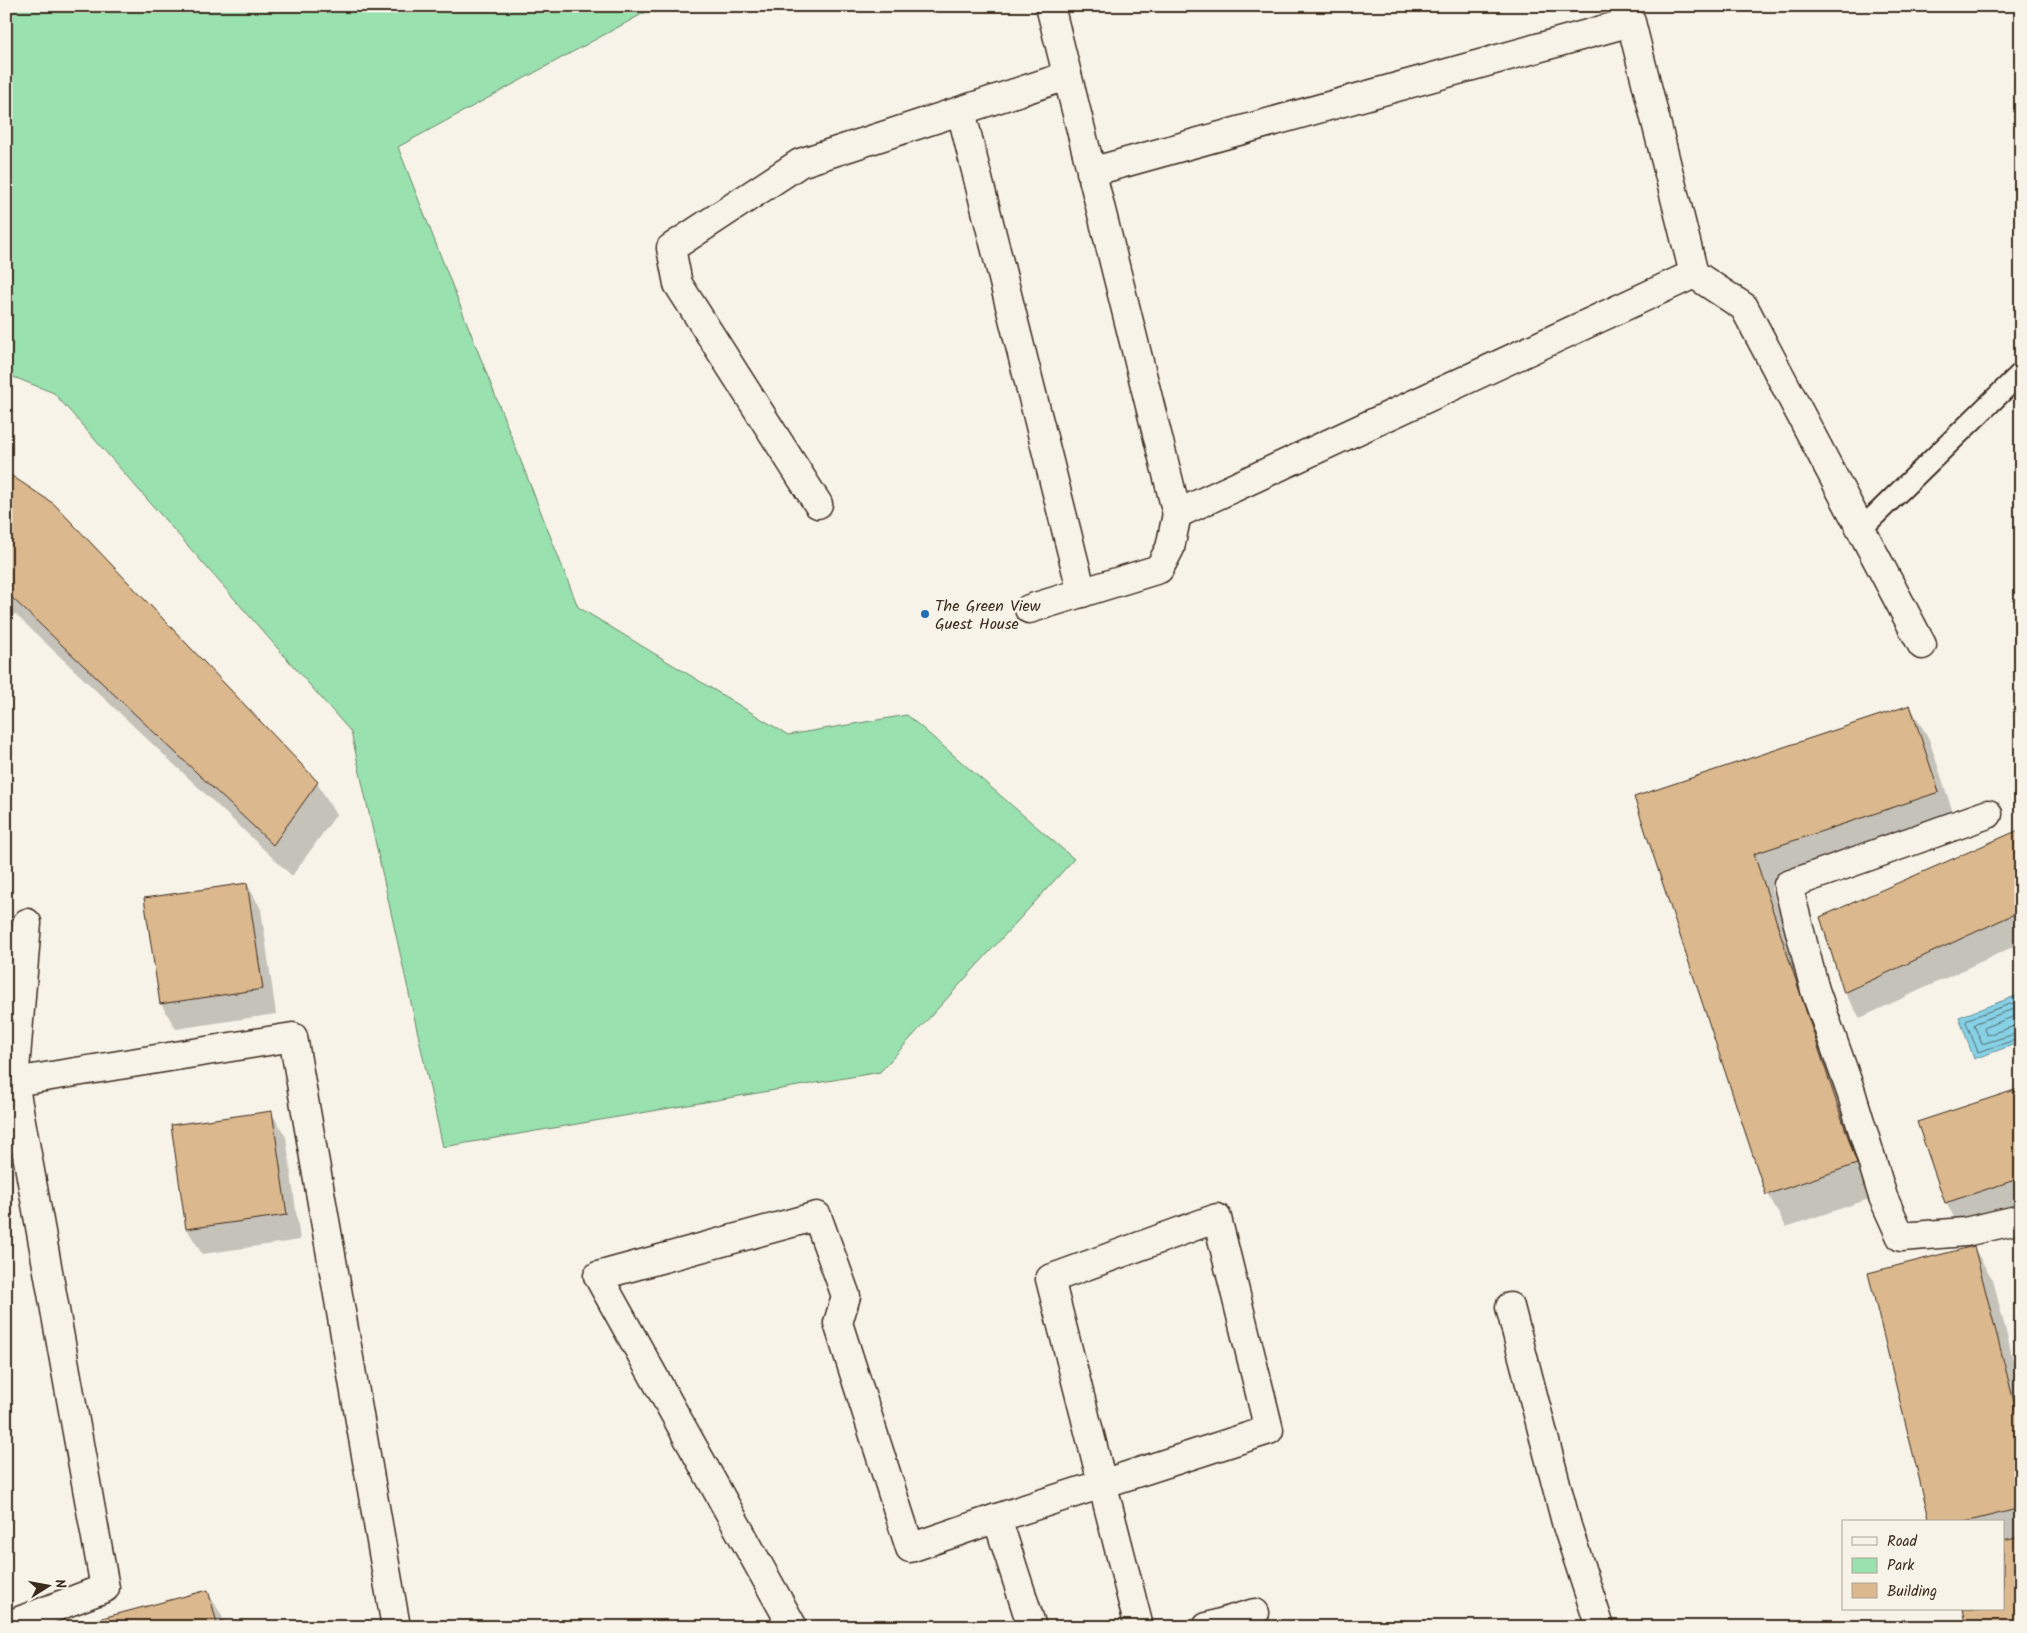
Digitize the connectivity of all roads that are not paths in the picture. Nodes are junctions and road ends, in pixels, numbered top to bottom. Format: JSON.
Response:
{"nodes":[{"id":1,"x":1050,"y":6,"type":"edge"},
{"id":2,"x":1629,"y":14,"type":"edge"},
{"id":3,"x":1067,"y":76,"type":"junction"},
{"id":4,"x":961,"y":111,"type":"junction"},
{"id":5,"x":1091,"y":172,"type":"junction"},
{"id":6,"x":1694,"y":274,"type":"junction"},
{"id":7,"x":2021,"y":373,"type":"edge"},
{"id":8,"x":818,"y":504,"type":"dead end"},
{"id":9,"x":1177,"y":514,"type":"junction"},
{"id":10,"x":1861,"y":529,"type":"junction"},
{"id":11,"x":1082,"y":592,"type":"junction"},
{"id":12,"x":1029,"y":609,"type":"dead end"},
{"id":13,"x":1922,"y":645,"type":"dead end"},
{"id":14,"x":1988,"y":814,"type":"dead end"},
{"id":15,"x":27,"y":923,"type":"dead end"},
{"id":16,"x":10,"y":1083,"type":"edge"},
{"id":17,"x":2020,"y":1224,"type":"edge"},
{"id":18,"x":1510,"y":1307,"type":"dead end"},
{"id":19,"x":1103,"y":1482,"type":"junction"},
{"id":20,"x":996,"y":1518,"type":"junction"},
{"id":21,"x":1255,"y":1612,"type":"dead end"},
{"id":22,"x":6,"y":1626,"type":"edge"},
{"id":23,"x":396,"y":1627,"type":"edge"},
{"id":24,"x":793,"y":1627,"type":"edge"},
{"id":25,"x":1032,"y":1627,"type":"edge"},
{"id":26,"x":1140,"y":1627,"type":"edge"},
{"id":27,"x":1208,"y":1627,"type":"edge"},
{"id":28,"x":1600,"y":1627,"type":"edge"}],
"edges":[{"from":1,"to":3,"type":"street"},
{"from":2,"to":5,"type":"street"},
{"from":2,"to":6,"type":"street"},
{"from":3,"to":4,"type":"street"},
{"from":3,"to":5,"type":"street"},
{"from":4,"to":8,"type":"street"},
{"from":4,"to":11,"type":"street"},
{"from":5,"to":9,"type":"street"},
{"from":6,"to":9,"type":"street"},
{"from":6,"to":10,"type":"street"},
{"from":7,"to":10,"type":"lane"},
{"from":9,"to":11,"type":"street"},
{"from":10,"to":13,"type":"street"},
{"from":11,"to":12,"type":"street"},
{"from":14,"to":17,"type":"street"},
{"from":15,"to":16,"type":"street"},
{"from":16,"to":22,"type":"street"},
{"from":16,"to":23,"type":"street"},
{"from":18,"to":28,"type":"street"},
{"from":19,"to":19,"type":"street"},
{"from":19,"to":20,"type":"street"},
{"from":19,"to":26,"type":"street"},
{"from":20,"to":24,"type":"street"},
{"from":20,"to":25,"type":"street"},
{"from":21,"to":27,"type":"street"}]}
